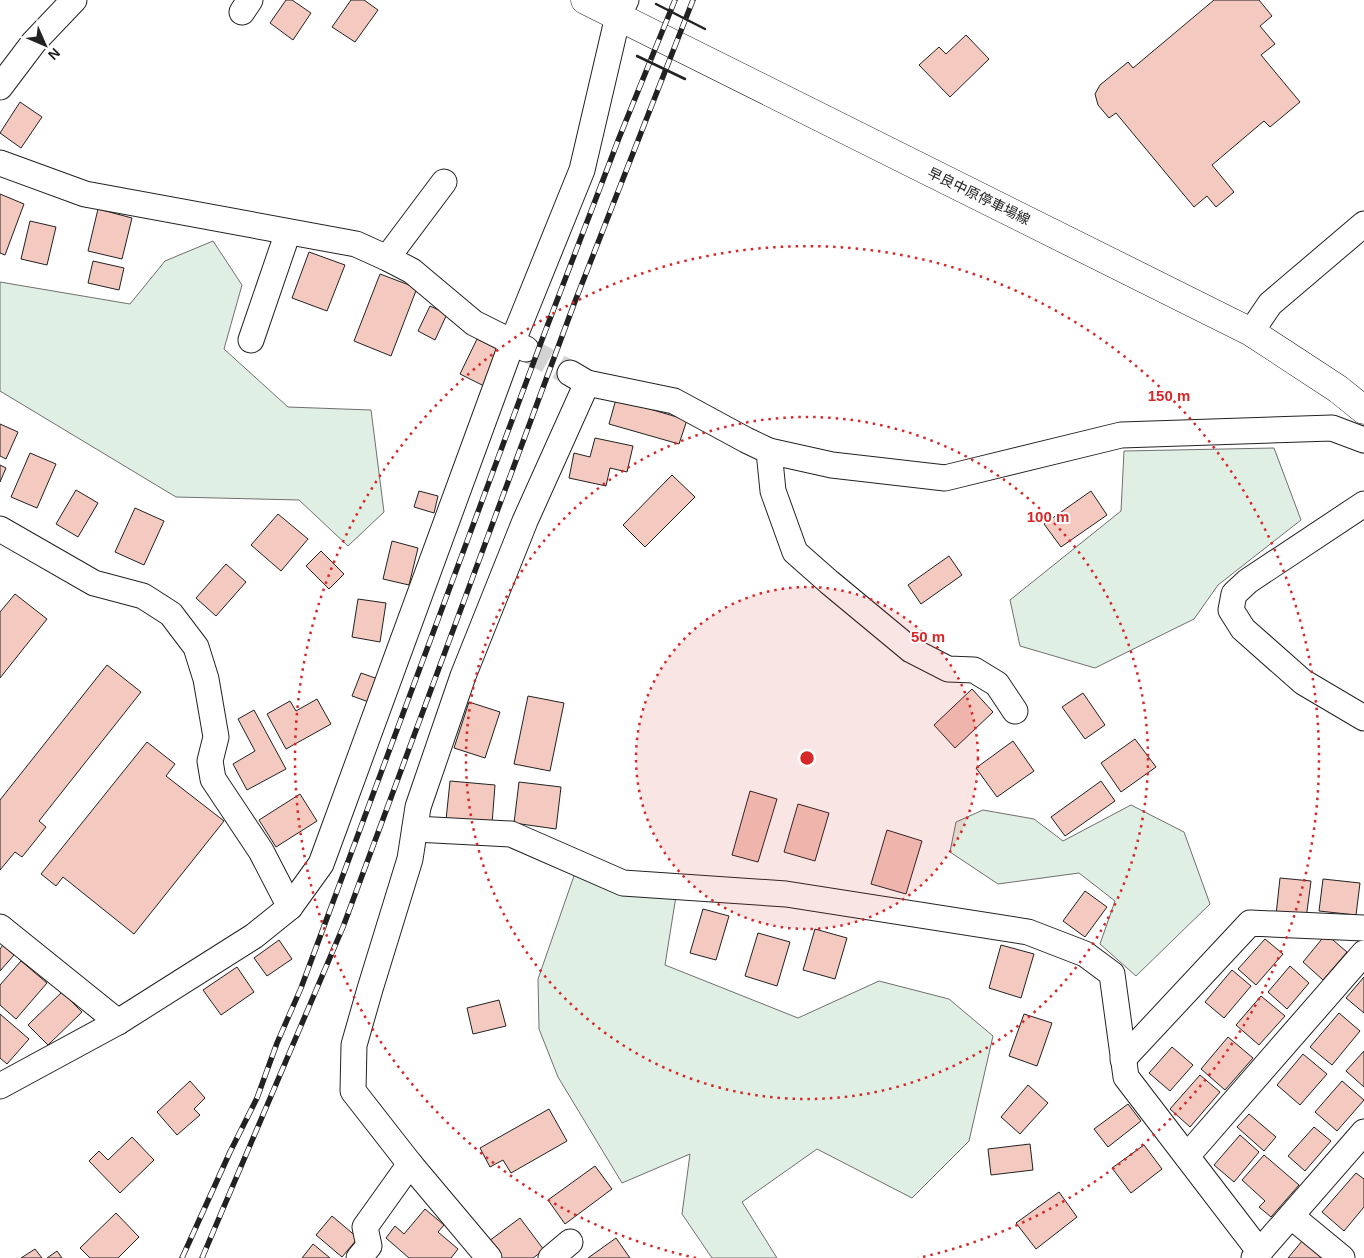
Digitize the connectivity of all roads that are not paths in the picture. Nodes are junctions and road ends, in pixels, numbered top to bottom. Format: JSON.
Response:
{"nodes":[{"id":1,"x":74,"y":0,"type":"edge"},
{"id":2,"x":585,"y":0,"type":"edge"},
{"id":3,"x":622,"y":8,"type":"edge"},
{"id":4,"x":0,"y":87,"type":"edge"},
{"id":5,"x":0,"y":163,"type":"edge"},
{"id":6,"x":444,"y":182,"type":"dead end"},
{"id":7,"x":1364,"y":224,"type":"edge"},
{"id":8,"x":288,"y":232,"type":"junction"},
{"id":9,"x":387,"y":258,"type":"junction"},
{"id":10,"x":1251,"y":332,"type":"junction"},
{"id":11,"x":251,"y":340,"type":"dead end"},
{"id":12,"x":519,"y":346,"type":"junction"},
{"id":13,"x":1364,"y":410,"type":"edge"},
{"id":14,"x":1364,"y":440,"type":"edge"},
{"id":15,"x":769,"y":451,"type":"junction"},
{"id":16,"x":1364,"y":504,"type":"edge"},
{"id":17,"x":0,"y":529,"type":"edge"},
{"id":18,"x":1015,"y":711,"type":"dead end"},
{"id":19,"x":1364,"y":718,"type":"edge"},
{"id":20,"x":415,"y":829,"type":"junction"},
{"id":21,"x":290,"y":907,"type":"junction"},
{"id":22,"x":0,"y":927,"type":"edge"},
{"id":23,"x":1364,"y":928,"type":"edge"},
{"id":24,"x":1364,"y":953,"type":"edge"},
{"id":25,"x":118,"y":1022,"type":"junction"},
{"id":26,"x":1123,"y":1059,"type":"junction"},
{"id":27,"x":1,"y":1083,"type":"edge"},
{"id":28,"x":1364,"y":1132,"type":"edge"},
{"id":29,"x":1187,"y":1156,"type":"junction"},
{"id":30,"x":410,"y":1164,"type":"junction"},
{"id":31,"x":1291,"y":1216,"type":"junction"},
{"id":32,"x":570,"y":1242,"type":"dead end"},
{"id":33,"x":1257,"y":1255,"type":"edge"},
{"id":34,"x":359,"y":1258,"type":"edge"},
{"id":35,"x":489,"y":1258,"type":"edge"},
{"id":36,"x":550,"y":1258,"type":"edge"},
{"id":37,"x":1342,"y":1258,"type":"edge"}],
"edges":[{"from":1,"to":4,"type":"street"},
{"from":2,"to":3,"type":"main road","name":"早良中原停車場線"},
{"from":3,"to":10,"type":"main road","name":"早良中原停車場線"},
{"from":3,"to":12,"type":"street"},
{"from":5,"to":8,"type":"street"},
{"from":6,"to":9,"type":"street"},
{"from":7,"to":10,"type":"street"},
{"from":8,"to":9,"type":"street"},
{"from":8,"to":11,"type":"street"},
{"from":9,"to":12,"type":"street"},
{"from":10,"to":13,"type":"main road","name":"早良中原停車場線"},
{"from":12,"to":21,"type":"street"},
{"from":14,"to":15,"type":"street"},
{"from":15,"to":18,"type":"street"},
{"from":15,"to":20,"type":"street"},
{"from":16,"to":19,"type":"street"},
{"from":17,"to":21,"type":"street"},
{"from":20,"to":26,"type":"street"},
{"from":20,"to":30,"type":"street"},
{"from":21,"to":25,"type":"street"},
{"from":22,"to":25,"type":"street"},
{"from":23,"to":26,"type":"street"},
{"from":24,"to":29,"type":"street"},
{"from":25,"to":27,"type":"street"},
{"from":26,"to":29,"type":"street"},
{"from":28,"to":31,"type":"street"},
{"from":29,"to":33,"type":"street"},
{"from":30,"to":34,"type":"street"},
{"from":30,"to":35,"type":"street"},
{"from":31,"to":33,"type":"street"},
{"from":31,"to":37,"type":"street"},
{"from":32,"to":36,"type":"street"}]}
